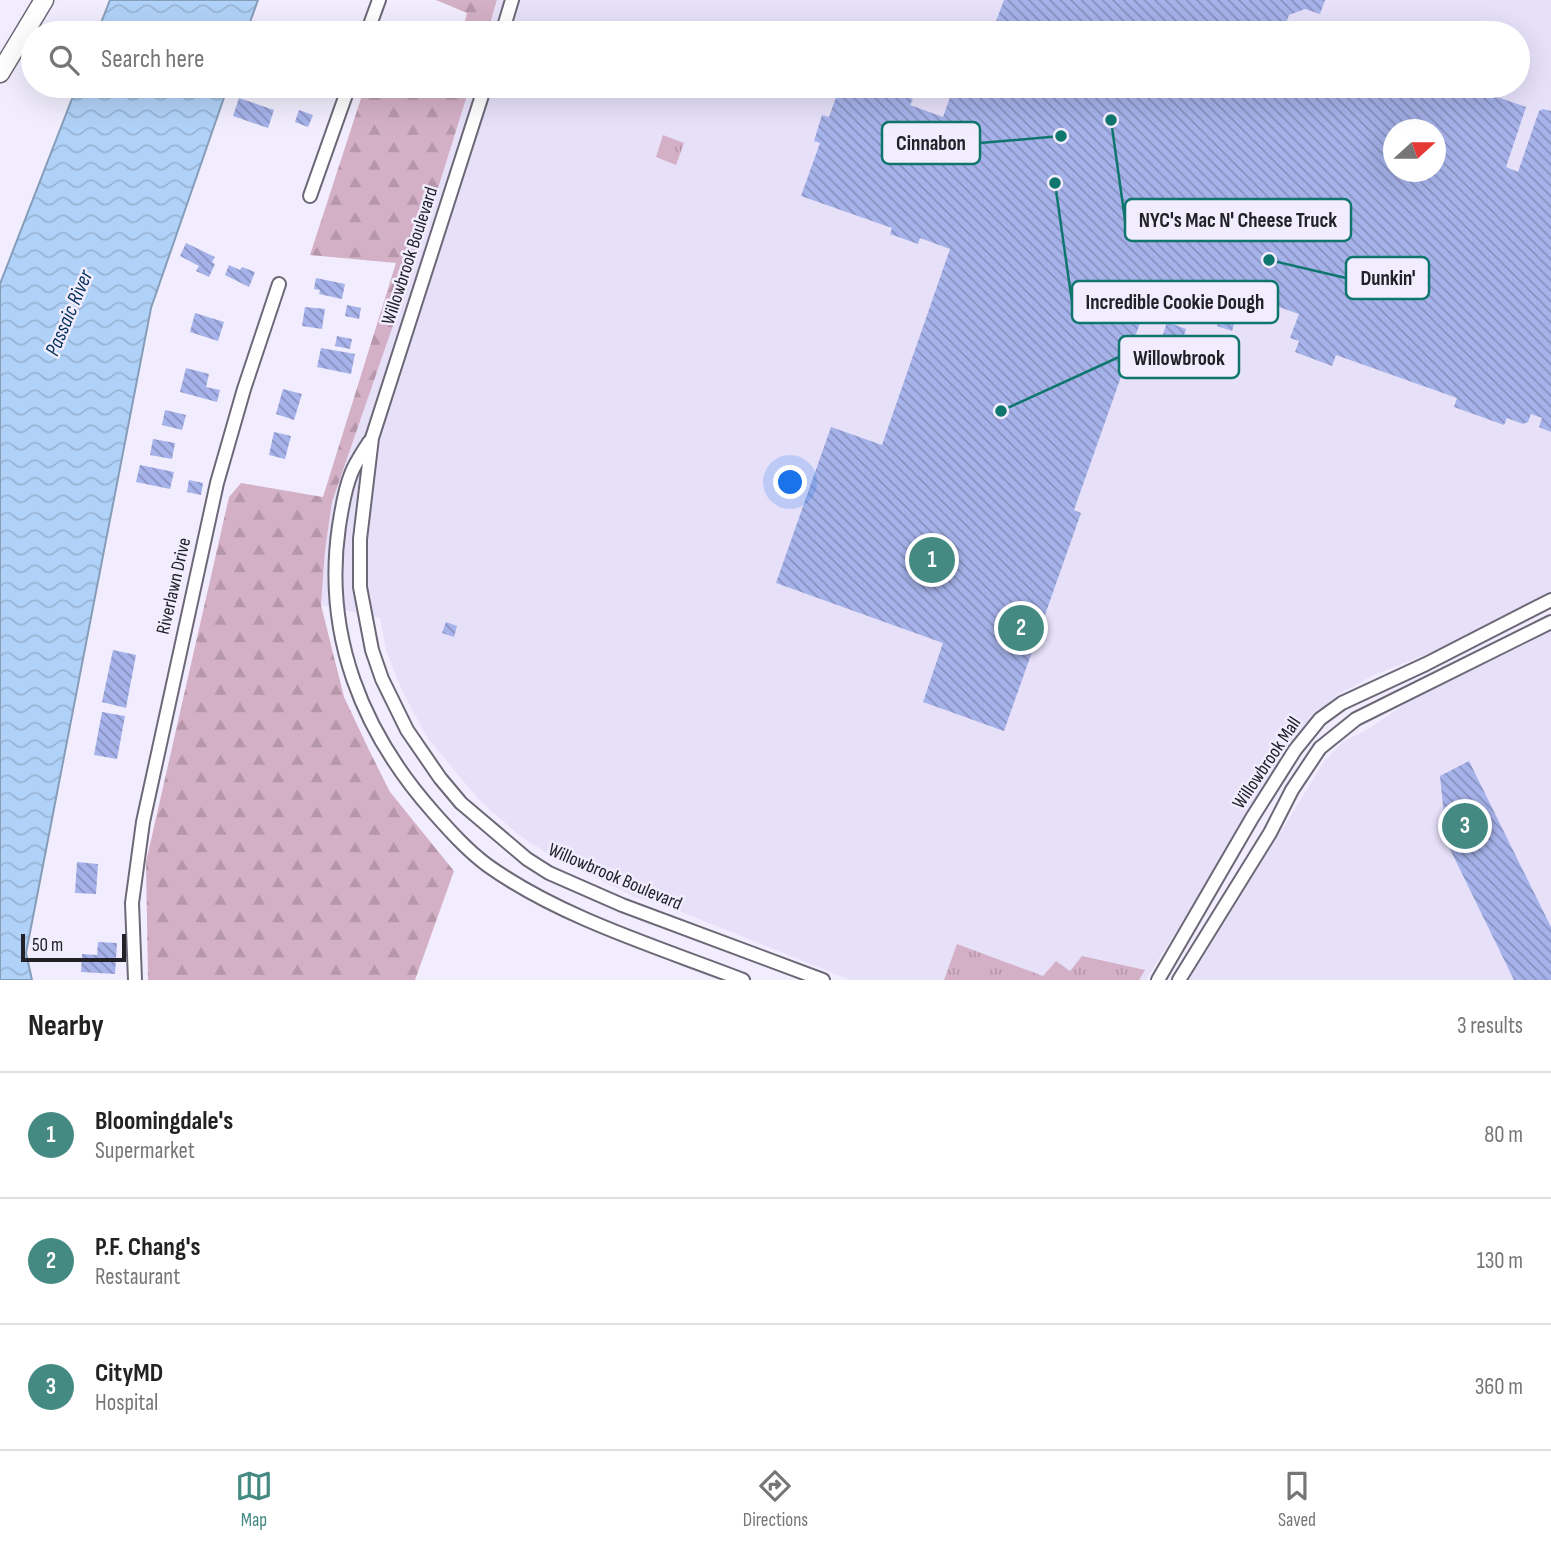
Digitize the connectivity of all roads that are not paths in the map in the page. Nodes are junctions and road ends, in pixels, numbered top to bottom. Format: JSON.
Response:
{"nodes":[{"id":1,"x":44,"y":0,"type":"edge"},
{"id":2,"x":379,"y":0,"type":"edge"},
{"id":3,"x":512,"y":0,"type":"edge"},
{"id":4,"x":31,"y":21,"type":"edge"},
{"id":5,"x":371,"y":21,"type":"edge"},
{"id":6,"x":506,"y":21,"type":"edge"},
{"id":7,"x":21,"y":38,"type":"edge"},
{"id":8,"x":0,"y":73,"type":"edge"},
{"id":9,"x":345,"y":98,"type":"edge"},
{"id":10,"x":481,"y":98,"type":"edge"},
{"id":11,"x":310,"y":197,"type":"dead end"},
{"id":12,"x":279,"y":284,"type":"dead end"},
{"id":13,"x":372,"y":438,"type":"junction"},
{"id":14,"x":1551,"y":600,"type":"edge"},
{"id":15,"x":1551,"y":622,"type":"edge"},
{"id":16,"x":135,"y":980,"type":"edge"},
{"id":17,"x":743,"y":980,"type":"edge"},
{"id":18,"x":823,"y":980,"type":"edge"},
{"id":19,"x":1158,"y":980,"type":"edge"},
{"id":20,"x":1179,"y":980,"type":"edge"}],
"edges":[{"from":1,"to":4,"type":"street"},
{"from":2,"to":5,"type":"street"},
{"from":3,"to":6,"type":"street"},
{"from":7,"to":8,"type":"street"},
{"from":9,"to":11,"type":"street"},
{"from":10,"to":13,"type":"street","name":"Willowbrook Boulevard"},
{"from":12,"to":16,"type":"street","name":"Riverlawn Drive"},
{"from":13,"to":17,"type":"street","name":"Willowbrook Boulevard"},
{"from":13,"to":18,"type":"street","name":"Willowbrook Boulevard"},
{"from":14,"to":19,"type":"street","name":"Willowbrook Mall"},
{"from":15,"to":20,"type":"street","name":"Willowbrook Mall"}]}
